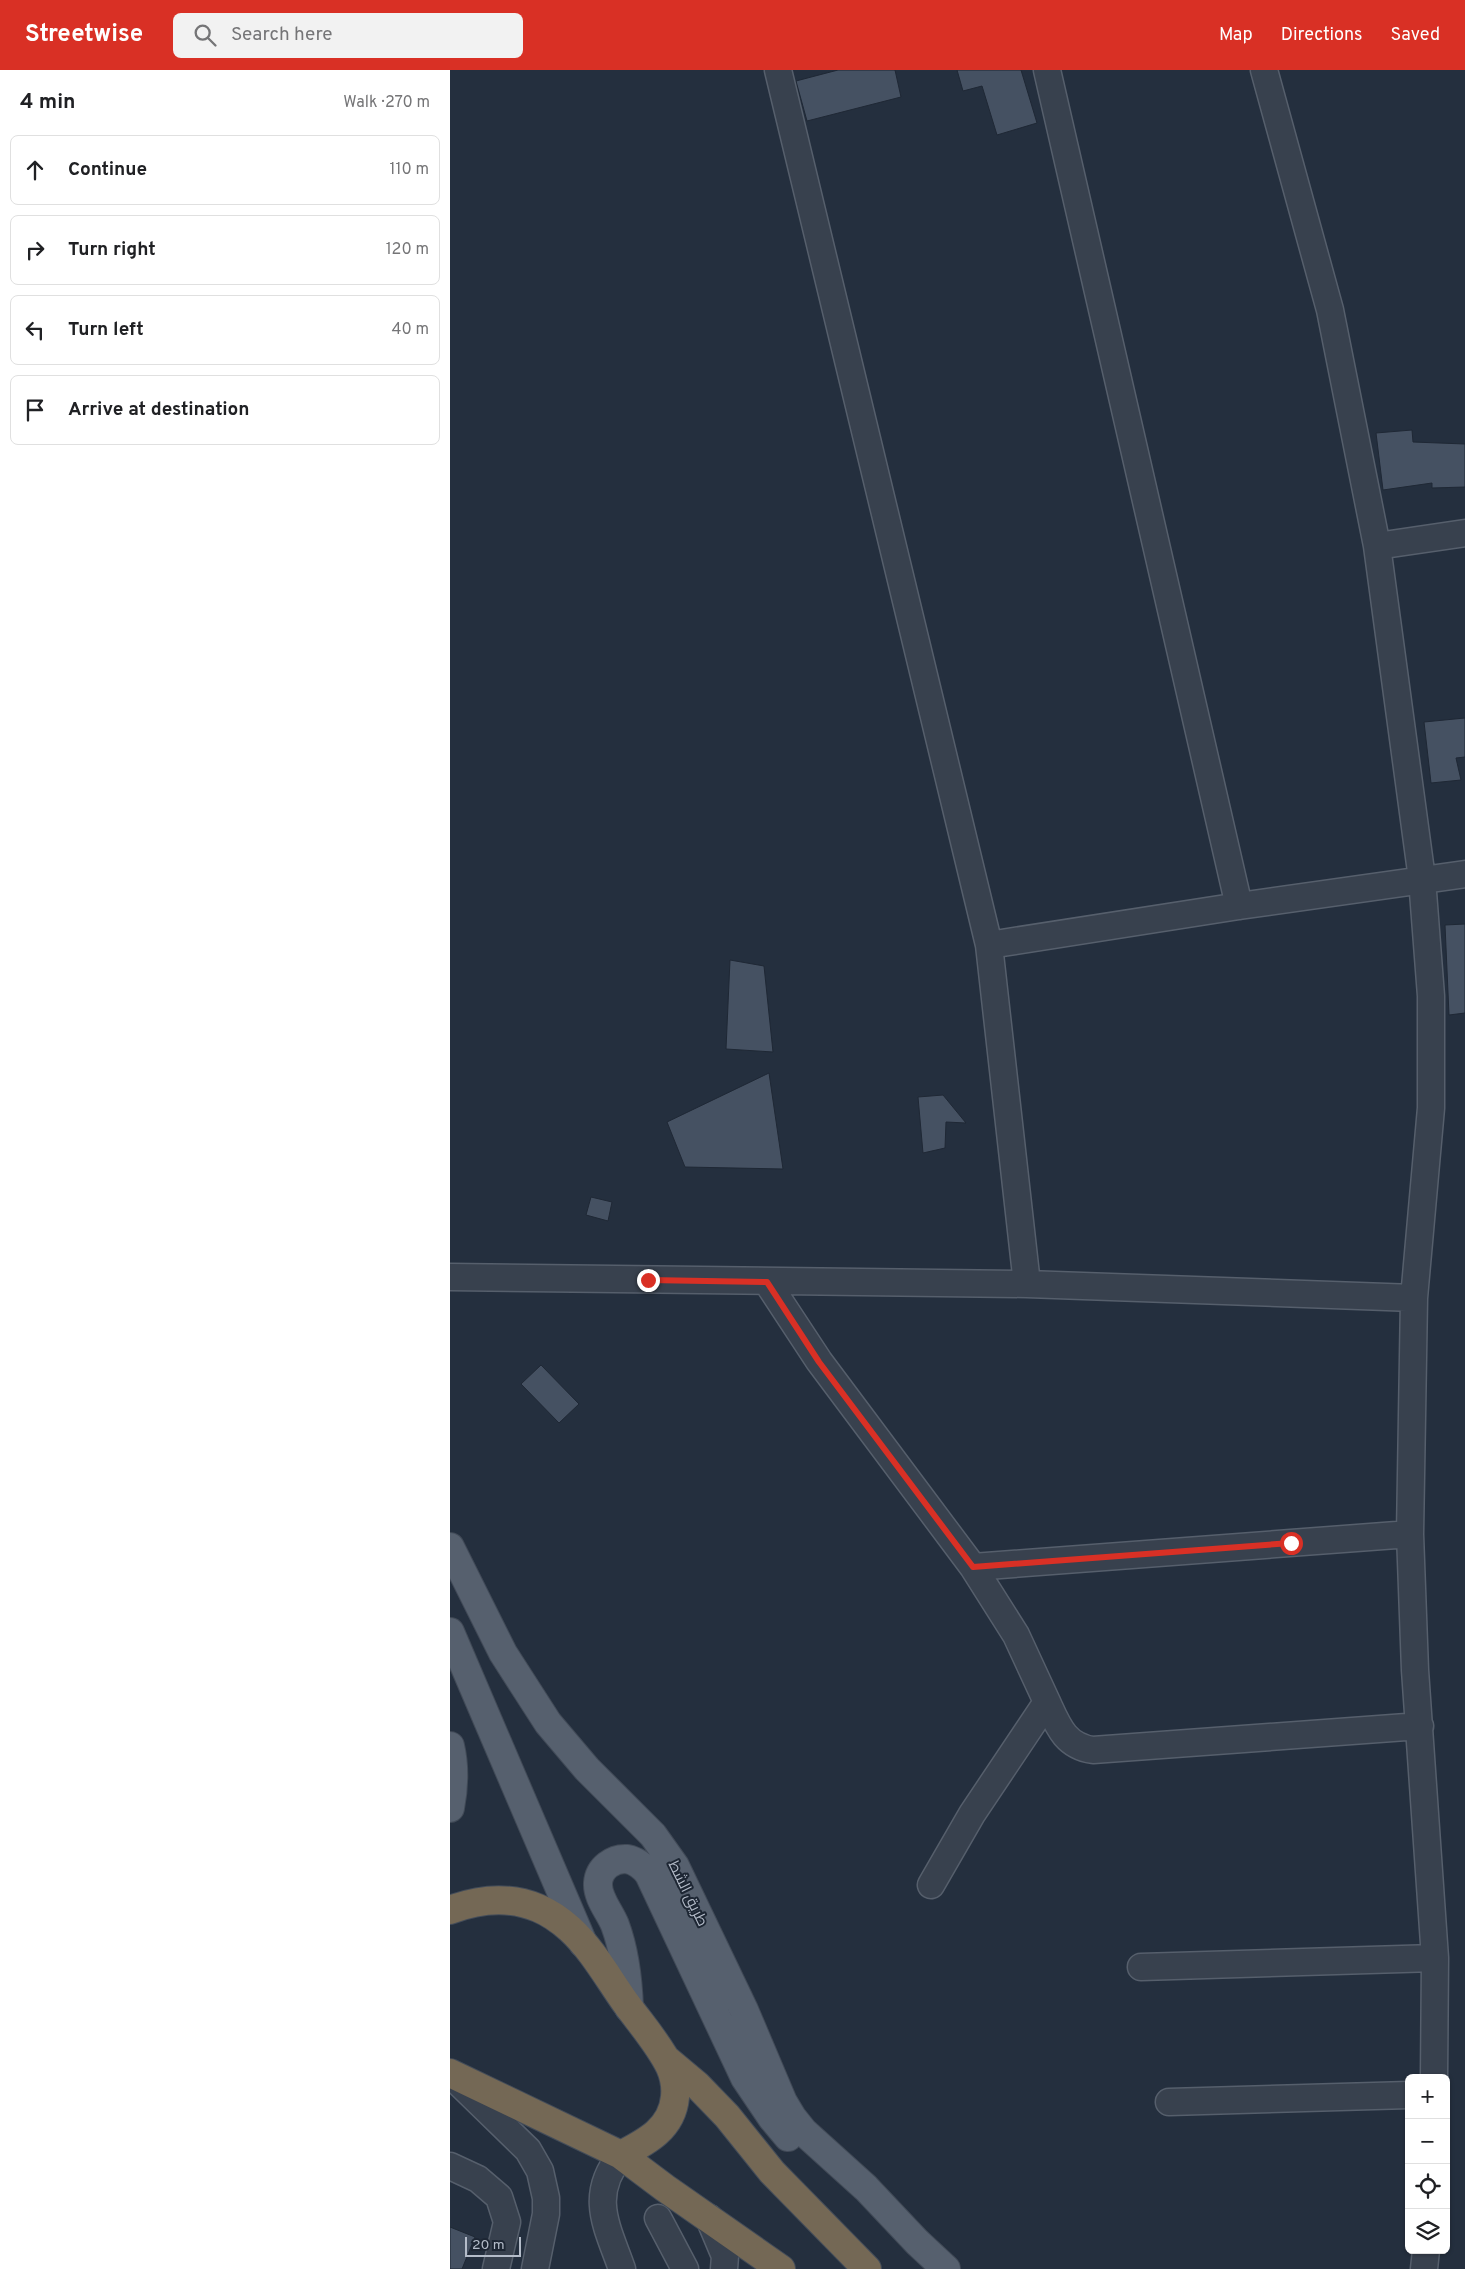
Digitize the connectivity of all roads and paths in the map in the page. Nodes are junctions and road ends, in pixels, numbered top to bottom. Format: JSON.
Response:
{"nodes":[{"id":1,"x":778,"y":70,"type":"edge"},
{"id":2,"x":1047,"y":70,"type":"edge"},
{"id":3,"x":1264,"y":70,"type":"edge"},
{"id":4,"x":1465,"y":533,"type":"edge"},
{"id":5,"x":1377,"y":546,"type":"junction"},
{"id":6,"x":1465,"y":874,"type":"edge"},
{"id":7,"x":1422,"y":879,"type":"junction"},
{"id":8,"x":1239,"y":906,"type":"junction"},
{"id":9,"x":989,"y":945,"type":"junction"},
{"id":10,"x":450,"y":1277,"type":"edge"},
{"id":11,"x":767,"y":1282,"type":"junction"},
{"id":12,"x":1027,"y":1284,"type":"junction"},
{"id":13,"x":1414,"y":1298,"type":"junction"},
{"id":14,"x":1410,"y":1534,"type":"junction"},
{"id":15,"x":450,"y":1547,"type":"edge"},
{"id":16,"x":973,"y":1567,"type":"junction"},
{"id":17,"x":450,"y":1632,"type":"edge"},
{"id":18,"x":1047,"y":1702,"type":"junction"},
{"id":19,"x":1420,"y":1726,"type":"junction"},
{"id":20,"x":450,"y":1746,"type":"edge"},
{"id":21,"x":450,"y":1808,"type":"edge"},
{"id":22,"x":931,"y":1885,"type":"dead end"},
{"id":23,"x":450,"y":1910,"type":"edge"},
{"id":24,"x":583,"y":1943,"type":"junction"},
{"id":25,"x":1435,"y":1958,"type":"junction"},
{"id":26,"x":1141,"y":1967,"type":"dead end"},
{"id":27,"x":629,"y":2008,"type":"junction"},
{"id":28,"x":664,"y":2057,"type":"junction"},
{"id":29,"x":450,"y":2074,"type":"edge"},
{"id":30,"x":1434,"y":2074,"type":"edge"},
{"id":31,"x":1405,"y":2095,"type":"edge"},
{"id":32,"x":1169,"y":2102,"type":"dead end"},
{"id":33,"x":621,"y":2155,"type":"junction"},
{"id":34,"x":450,"y":2166,"type":"edge"},
{"id":35,"x":658,"y":2218,"type":"dead end"},
{"id":36,"x":709,"y":2218,"type":"junction"},
{"id":37,"x":917,"y":2242,"type":"junction"},
{"id":38,"x":1426,"y":2254,"type":"edge"},
{"id":39,"x":622,"y":2267,"type":"edge"},
{"id":40,"x":496,"y":2269,"type":"edge"},
{"id":41,"x":535,"y":2269,"type":"edge"},
{"id":42,"x":685,"y":2269,"type":"edge"},
{"id":43,"x":724,"y":2269,"type":"edge"},
{"id":44,"x":781,"y":2269,"type":"edge"},
{"id":45,"x":867,"y":2269,"type":"edge"},
{"id":46,"x":946,"y":2269,"type":"edge"},
{"id":47,"x":1424,"y":2269,"type":"edge"}],
"edges":[{"from":1,"to":9,"type":"street"},
{"from":2,"to":8,"type":"street"},
{"from":3,"to":5,"type":"street"},
{"from":4,"to":5,"type":"street"},
{"from":5,"to":7,"type":"street"},
{"from":6,"to":7,"type":"street"},
{"from":7,"to":8,"type":"street"},
{"from":7,"to":13,"type":"street"},
{"from":8,"to":9,"type":"street"},
{"from":9,"to":12,"type":"street"},
{"from":10,"to":11,"type":"street"},
{"from":11,"to":12,"type":"street"},
{"from":11,"to":16,"type":"street"},
{"from":12,"to":13,"type":"street"},
{"from":13,"to":14,"type":"street"},
{"from":14,"to":16,"type":"street"},
{"from":14,"to":19,"type":"street"},
{"from":15,"to":37,"type":"main road","name":"طريق الشط"},
{"from":16,"to":18,"type":"street"},
{"from":17,"to":24,"type":"main road"},
{"from":18,"to":19,"type":"street"},
{"from":18,"to":22,"type":"street"},
{"from":19,"to":25,"type":"street"},
{"from":20,"to":21,"type":"main road"},
{"from":23,"to":24,"type":"highway"},
{"from":24,"to":27,"type":"highway"},
{"from":25,"to":26,"type":"street"},
{"from":25,"to":30,"type":"street"},
{"from":27,"to":28,"type":"highway"},
{"from":27,"to":37,"type":"main road","name":"طريق الشط"},
{"from":28,"to":33,"type":"highway"},
{"from":28,"to":45,"type":"highway"},
{"from":29,"to":33,"type":"highway"},
{"from":29,"to":41,"type":"street"},
{"from":31,"to":32,"type":"street"},
{"from":33,"to":36,"type":"highway"},
{"from":33,"to":39,"type":"street"},
{"from":34,"to":40,"type":"street"},
{"from":35,"to":42,"type":"street"},
{"from":36,"to":43,"type":"street"},
{"from":36,"to":44,"type":"highway"},
{"from":37,"to":46,"type":"main road","name":"طريق الشط"},
{"from":38,"to":47,"type":"street"}]}
